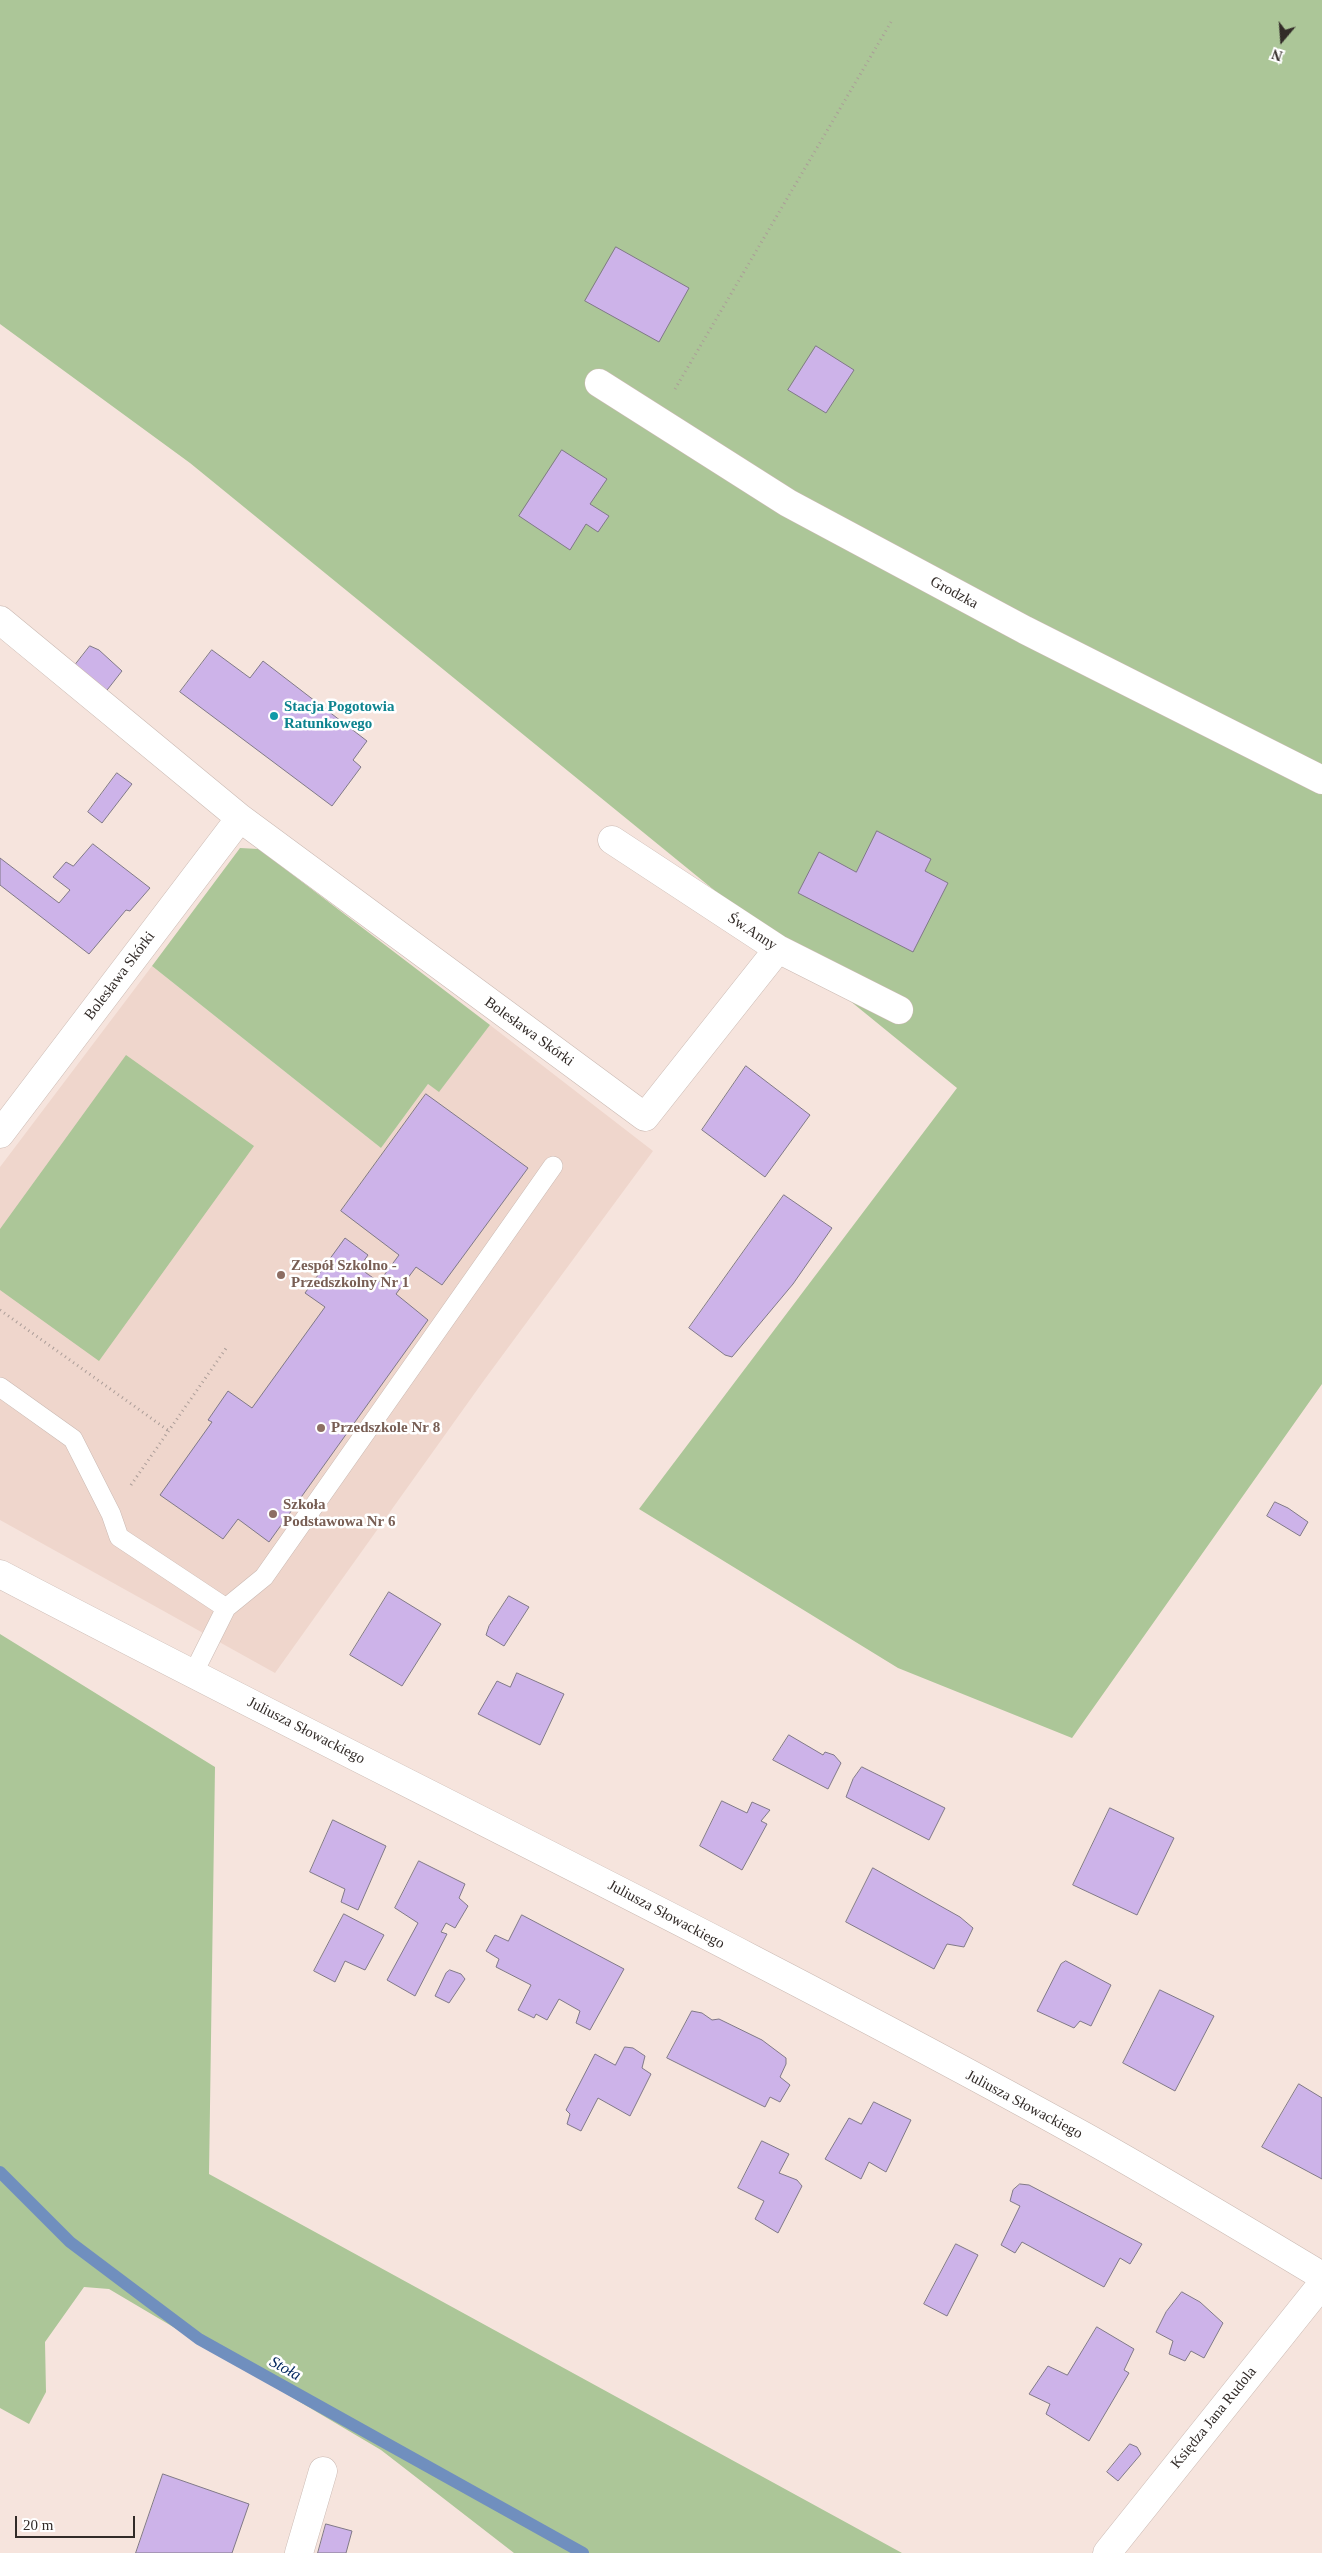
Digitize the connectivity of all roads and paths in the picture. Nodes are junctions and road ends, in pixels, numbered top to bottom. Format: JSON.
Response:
{"nodes":[{"id":1,"x":891,"y":22,"type":"dead end"},
{"id":2,"x":599,"y":383,"type":"dead end"},
{"id":3,"x":657,"y":420,"type":"junction"},
{"id":4,"x":0,"y":620,"type":"edge"},
{"id":5,"x":1322,"y":780,"type":"edge"},
{"id":6,"x":240,"y":818,"type":"junction"},
{"id":7,"x":612,"y":840,"type":"dead end"},
{"id":8,"x":778,"y":949,"type":"junction"},
{"id":9,"x":900,"y":1010,"type":"dead end"},
{"id":10,"x":0,"y":1134,"type":"edge"},
{"id":11,"x":553,"y":1166,"type":"dead end"},
{"id":12,"x":0,"y":1310,"type":"edge"},
{"id":13,"x":227,"y":1347,"type":"dead end"},
{"id":14,"x":0,"y":1387,"type":"edge"},
{"id":15,"x":169,"y":1431,"type":"junction"},
{"id":16,"x":110,"y":1514,"type":"junction"},
{"id":17,"x":0,"y":1574,"type":"edge"},
{"id":18,"x":226,"y":1608,"type":"junction"},
{"id":19,"x":193,"y":1674,"type":"junction"},
{"id":20,"x":1322,"y":2276,"type":"edge"},
{"id":21,"x":1322,"y":2284,"type":"edge"},
{"id":22,"x":323,"y":2471,"type":"dead end"},
{"id":23,"x":299,"y":2553,"type":"edge"},
{"id":24,"x":1107,"y":2553,"type":"edge"}],
"edges":[{"from":1,"to":3,"type":"path"},
{"from":2,"to":3,"type":"street","name":"Grodzka"},
{"from":3,"to":5,"type":"street","name":"Grodzka"},
{"from":4,"to":6,"type":"street","name":"Bolesława Skórki"},
{"from":6,"to":8,"type":"street","name":"Bolesława Skórki"},
{"from":6,"to":10,"type":"street","name":"Bolesława Skórki"},
{"from":7,"to":8,"type":"street","name":"Św.Anny"},
{"from":8,"to":9,"type":"street","name":"Św.Anny"},
{"from":11,"to":18,"type":"lane"},
{"from":12,"to":15,"type":"path"},
{"from":13,"to":15,"type":"path"},
{"from":14,"to":16,"type":"lane"},
{"from":15,"to":16,"type":"path"},
{"from":16,"to":18,"type":"lane"},
{"from":17,"to":19,"type":"street","name":"Juliusza Słowackiego"},
{"from":18,"to":19,"type":"lane"},
{"from":19,"to":20,"type":"street","name":"Juliusza Słowackiego"},
{"from":21,"to":24,"type":"street","name":"Księdza Jana Rudola"},
{"from":22,"to":23,"type":"street"}]}
